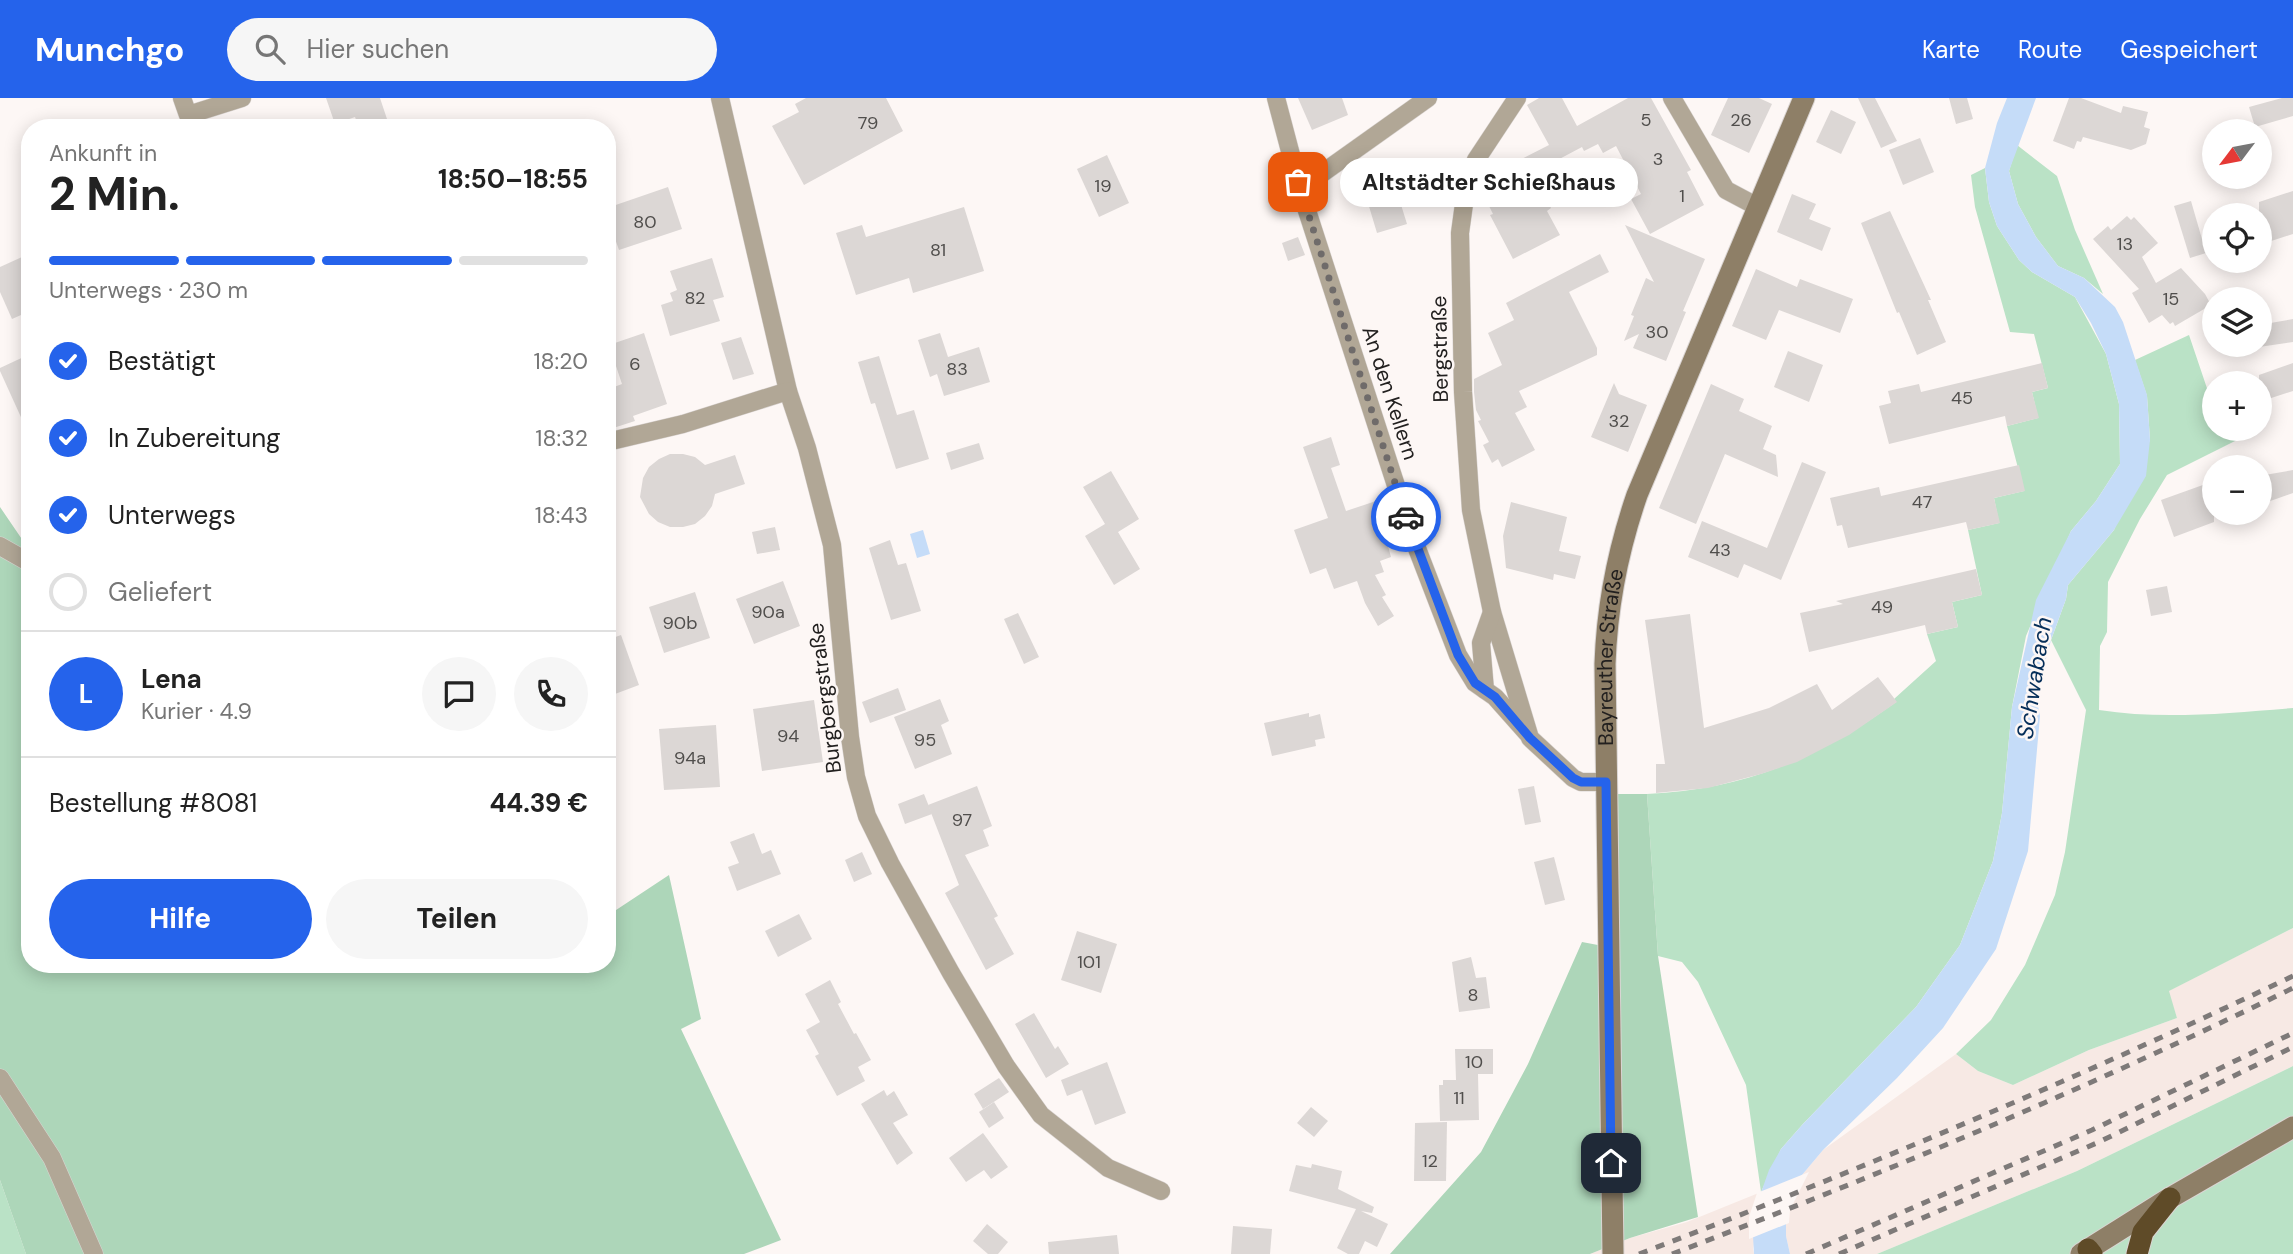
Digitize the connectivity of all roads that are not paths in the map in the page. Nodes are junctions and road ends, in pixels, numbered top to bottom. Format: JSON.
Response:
{"nodes":[{"id":1,"x":182,"y":98,"type":"edge"},
{"id":2,"x":242,"y":98,"type":"edge"},
{"id":3,"x":720,"y":98,"type":"edge"},
{"id":4,"x":1276,"y":98,"type":"edge"},
{"id":5,"x":1429,"y":98,"type":"edge"},
{"id":6,"x":1517,"y":98,"type":"edge"},
{"id":7,"x":1672,"y":98,"type":"edge"},
{"id":8,"x":1804,"y":98,"type":"edge"},
{"id":9,"x":1300,"y":189,"type":"junction"},
{"id":10,"x":1758,"y":207,"type":"junction"},
{"id":11,"x":788,"y":391,"type":"junction"},
{"id":12,"x":616,"y":440,"type":"edge"},
{"id":13,"x":0,"y":546,"type":"edge"},
{"id":14,"x":21,"y":558,"type":"edge"},
{"id":15,"x":1492,"y":612,"type":"junction"},
{"id":16,"x":1485,"y":690,"type":"junction"},
{"id":17,"x":1530,"y":738,"type":"junction"},
{"id":18,"x":1606,"y":782,"type":"junction"},
{"id":19,"x":0,"y":1078,"type":"edge"},
{"id":20,"x":2293,"y":1127,"type":"edge"},
{"id":21,"x":1161,"y":1191,"type":"dead end"},
{"id":22,"x":2170,"y":1198,"type":"junction"},
{"id":23,"x":1613,"y":1250,"type":"edge"},
{"id":24,"x":2087,"y":1252,"type":"edge"},
{"id":25,"x":94,"y":1254,"type":"edge"},
{"id":26,"x":2137,"y":1254,"type":"edge"}],
"edges":[{"from":1,"to":2,"type":"street"},
{"from":3,"to":11,"type":"street","name":"Burgbergstraße"},
{"from":4,"to":9,"type":"street","name":"An den Kellern"},
{"from":5,"to":9,"type":"street"},
{"from":6,"to":15,"type":"street","name":"Bergstraße"},
{"from":7,"to":10,"type":"street"},
{"from":8,"to":10,"type":"street","name":"Bayreuther Straße"},
{"from":9,"to":16,"type":"street","name":"An den Kellern"},
{"from":10,"to":18,"type":"street","name":"Bayreuther Straße"},
{"from":11,"to":12,"type":"street"},
{"from":11,"to":21,"type":"street","name":"Burgbergstraße"},
{"from":13,"to":14,"type":"street"},
{"from":15,"to":16,"type":"street"},
{"from":15,"to":17,"type":"street","name":"Bergstraße"},
{"from":16,"to":17,"type":"street","name":"An den Kellern"},
{"from":17,"to":18,"type":"street","name":"An den Kellern"},
{"from":18,"to":23,"type":"street","name":"Bayreuther Straße"},
{"from":19,"to":25,"type":"street"},
{"from":20,"to":22,"type":"street"},
{"from":22,"to":24,"type":"street"},
{"from":22,"to":26,"type":"highway"}]}
